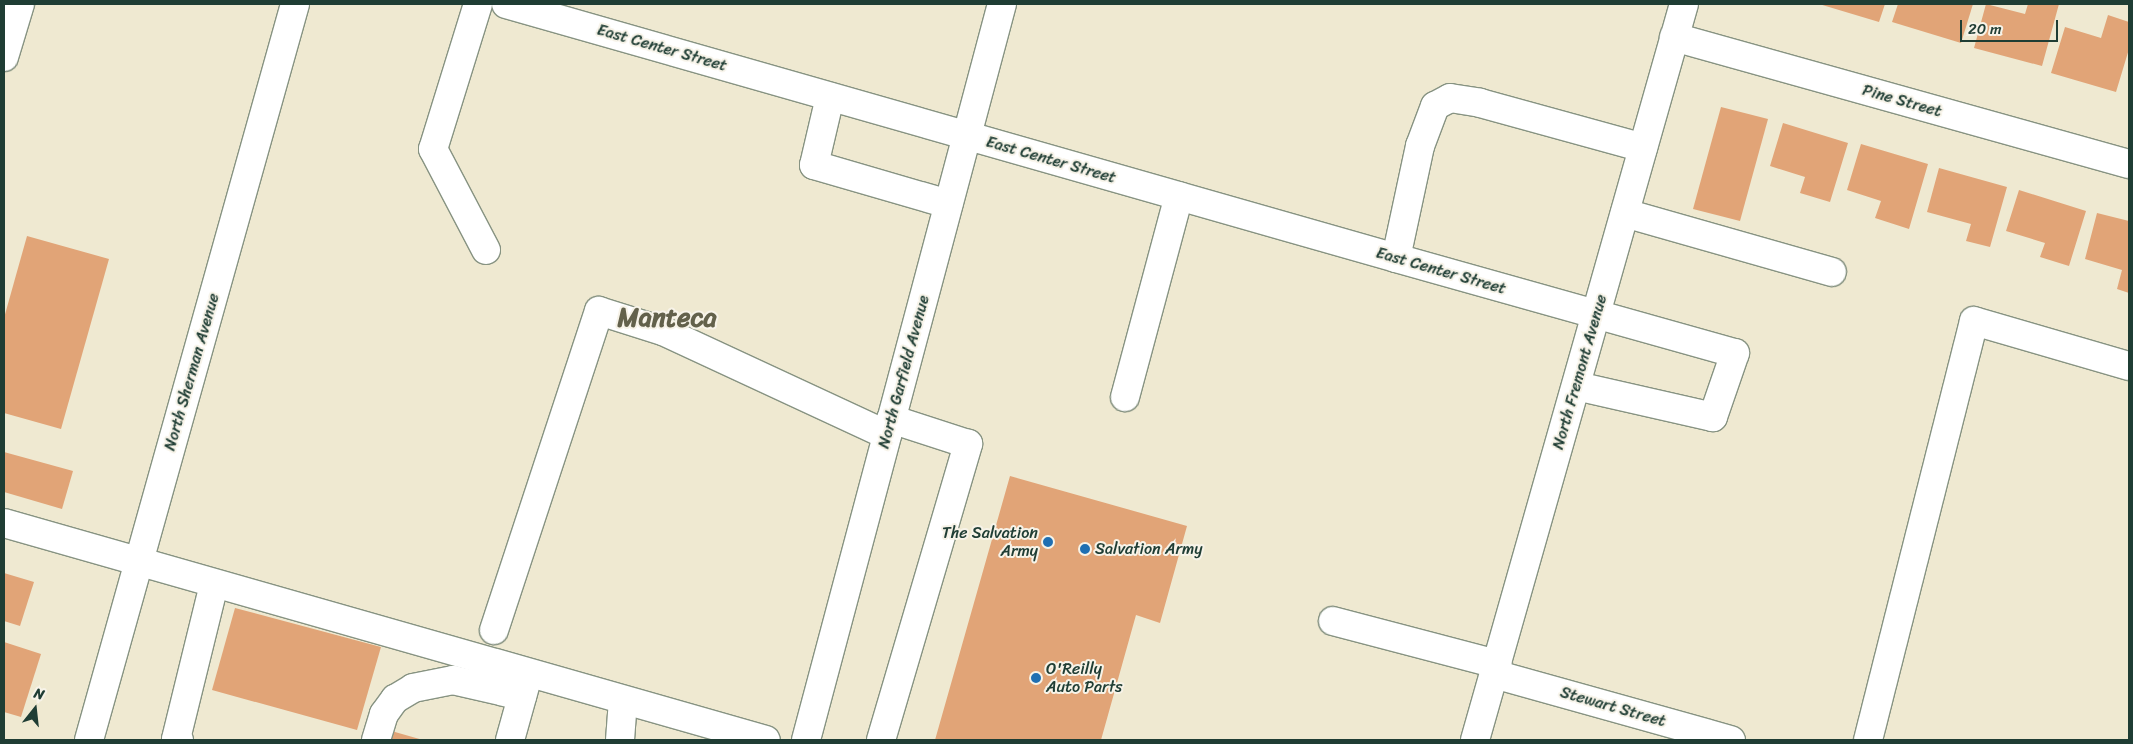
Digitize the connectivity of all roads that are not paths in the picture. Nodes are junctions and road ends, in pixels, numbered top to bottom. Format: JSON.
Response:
{"nodes":[{"id":1,"x":20,"y":4,"type":"edge"},
{"id":2,"x":295,"y":4,"type":"edge"},
{"id":3,"x":478,"y":4,"type":"edge"},
{"id":4,"x":506,"y":4,"type":"edge"},
{"id":5,"x":1002,"y":4,"type":"edge"},
{"id":6,"x":1684,"y":4,"type":"edge"},
{"id":7,"x":564,"y":12,"type":"edge"},
{"id":8,"x":1674,"y":37,"type":"junction"},
{"id":9,"x":4,"y":57,"type":"edge"},
{"id":10,"x":830,"y":97,"type":"junction"},
{"id":11,"x":966,"y":136,"type":"junction"},
{"id":12,"x":1644,"y":148,"type":"junction"},
{"id":13,"x":2129,"y":164,"type":"edge"},
{"id":14,"x":1179,"y":196,"type":"junction"},
{"id":15,"x":948,"y":204,"type":"junction"},
{"id":16,"x":1625,"y":213,"type":"junction"},
{"id":17,"x":486,"y":250,"type":"dead end"},
{"id":18,"x":1396,"y":258,"type":"junction"},
{"id":19,"x":1832,"y":272,"type":"dead end"},
{"id":20,"x":1596,"y":315,"type":"junction"},
{"id":21,"x":2129,"y":366,"type":"edge"},
{"id":22,"x":1576,"y":386,"type":"junction"},
{"id":23,"x":1125,"y":397,"type":"dead end"},
{"id":24,"x":889,"y":427,"type":"junction"},
{"id":25,"x":4,"y":523,"type":"edge"},
{"id":26,"x":139,"y":563,"type":"junction"},
{"id":27,"x":214,"y":584,"type":"junction"},
{"id":28,"x":1333,"y":621,"type":"dead end"},
{"id":29,"x":494,"y":630,"type":"dead end"},
{"id":30,"x":1495,"y":669,"type":"junction"},
{"id":31,"x":525,"y":685,"type":"junction"},
{"id":32,"x":623,"y":700,"type":"junction"},
{"id":33,"x":90,"y":740,"type":"edge"},
{"id":34,"x":179,"y":740,"type":"edge"},
{"id":35,"x":376,"y":740,"type":"edge"},
{"id":36,"x":510,"y":740,"type":"edge"},
{"id":37,"x":620,"y":740,"type":"edge"},
{"id":38,"x":766,"y":740,"type":"edge"},
{"id":39,"x":806,"y":740,"type":"edge"},
{"id":40,"x":881,"y":740,"type":"edge"},
{"id":41,"x":1474,"y":740,"type":"edge"},
{"id":42,"x":1731,"y":740,"type":"edge"},
{"id":43,"x":1868,"y":740,"type":"edge"}],
"edges":[{"from":1,"to":9,"type":"street"},
{"from":2,"to":26,"type":"street","name":"North Sherman Avenue"},
{"from":3,"to":17,"type":"street"},
{"from":4,"to":7,"type":"street","name":"East Center Street"},
{"from":5,"to":11,"type":"street","name":"North Garfield Avenue"},
{"from":6,"to":8,"type":"street","name":"North Fremont Avenue"},
{"from":7,"to":10,"type":"street","name":"East Center Street"},
{"from":8,"to":12,"type":"street","name":"North Fremont Avenue"},
{"from":8,"to":13,"type":"street","name":"Pine Street"},
{"from":10,"to":11,"type":"street","name":"East Center Street"},
{"from":10,"to":15,"type":"street"},
{"from":11,"to":14,"type":"street","name":"East Center Street"},
{"from":11,"to":15,"type":"street","name":"North Garfield Avenue"},
{"from":12,"to":16,"type":"street","name":"North Fremont Avenue"},
{"from":12,"to":18,"type":"street"},
{"from":14,"to":18,"type":"street","name":"East Center Street"},
{"from":14,"to":23,"type":"street"},
{"from":15,"to":24,"type":"street","name":"North Garfield Avenue"},
{"from":16,"to":19,"type":"street"},
{"from":16,"to":20,"type":"street","name":"North Fremont Avenue"},
{"from":18,"to":20,"type":"street","name":"East Center Street"},
{"from":20,"to":22,"type":"street","name":"North Fremont Avenue"},
{"from":20,"to":22,"type":"street","name":"East Center Street"},
{"from":21,"to":43,"type":"street"},
{"from":22,"to":30,"type":"street","name":"North Fremont Avenue"},
{"from":24,"to":29,"type":"street"},
{"from":24,"to":39,"type":"street","name":"North Garfield Avenue"},
{"from":24,"to":40,"type":"street"},
{"from":25,"to":26,"type":"street"},
{"from":26,"to":27,"type":"street"},
{"from":26,"to":33,"type":"street","name":"North Sherman Avenue"},
{"from":27,"to":31,"type":"street"},
{"from":27,"to":34,"type":"street"},
{"from":28,"to":30,"type":"street","name":"Stewart Street"},
{"from":30,"to":41,"type":"street","name":"North Fremont Avenue"},
{"from":30,"to":42,"type":"street","name":"Stewart Street"},
{"from":31,"to":32,"type":"street"},
{"from":31,"to":35,"type":"street"},
{"from":31,"to":36,"type":"street"},
{"from":32,"to":37,"type":"street"},
{"from":32,"to":38,"type":"street"}]}
